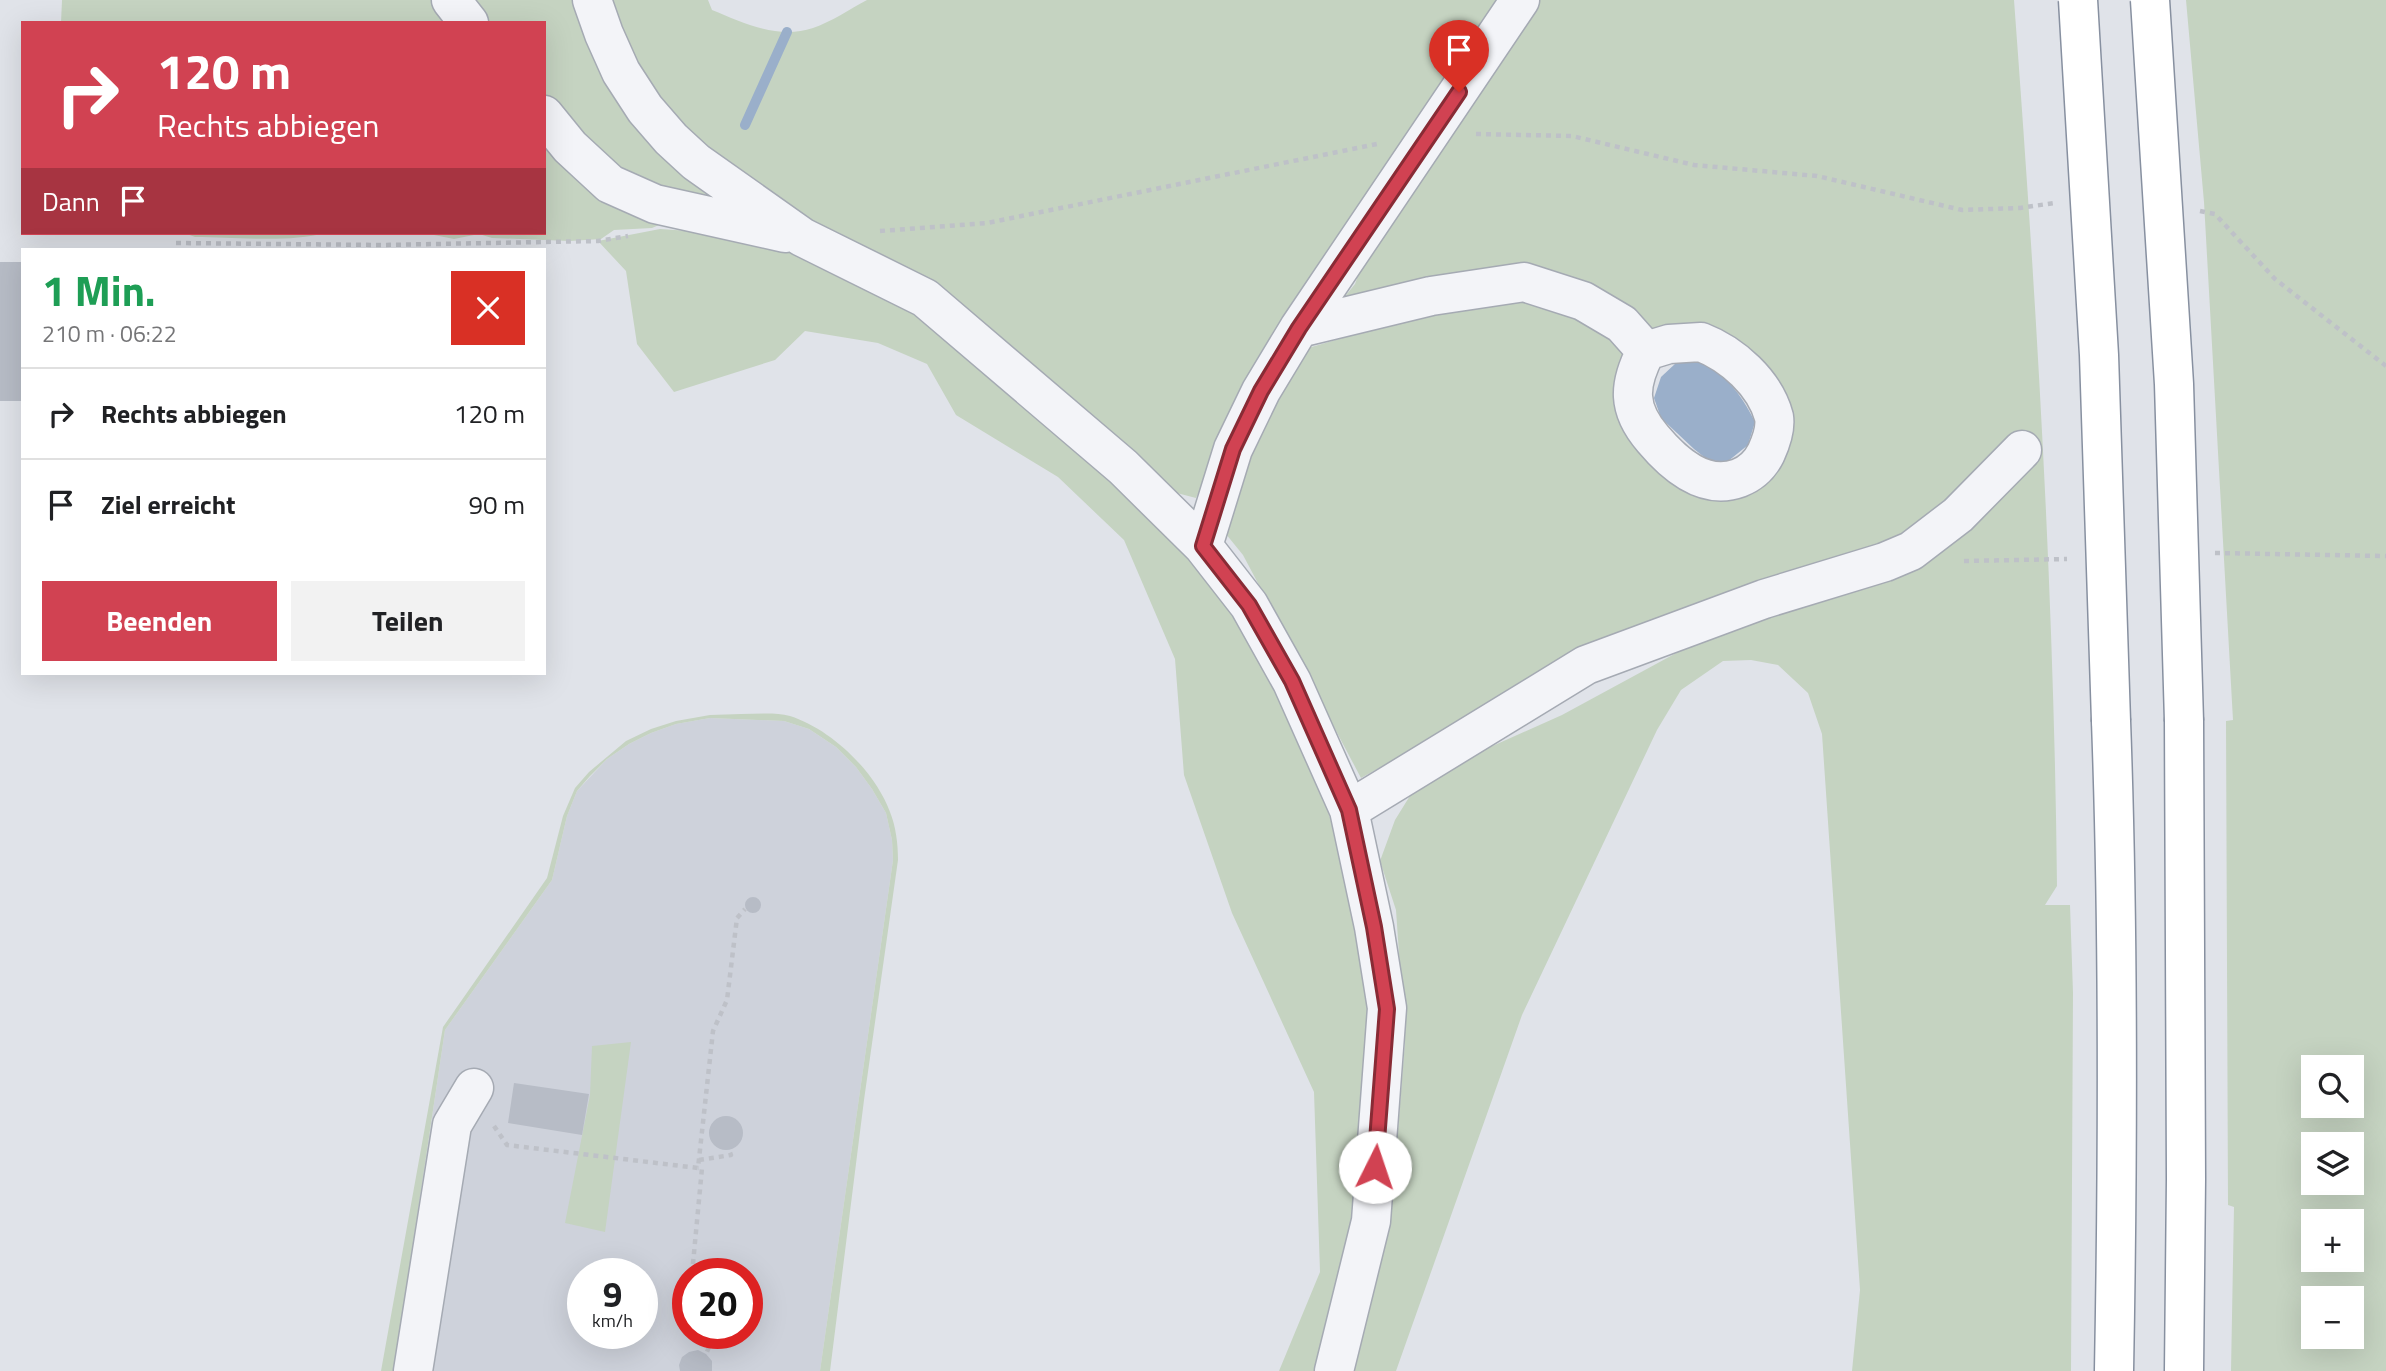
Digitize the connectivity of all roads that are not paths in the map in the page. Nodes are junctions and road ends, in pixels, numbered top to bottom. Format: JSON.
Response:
{"nodes":[{"id":1,"x":451,"y":0,"type":"edge"},
{"id":2,"x":592,"y":0,"type":"edge"},
{"id":3,"x":1520,"y":0,"type":"edge"},
{"id":4,"x":2078,"y":0,"type":"edge"},
{"id":5,"x":2150,"y":0,"type":"edge"},
{"id":6,"x":467,"y":21,"type":"edge"},
{"id":7,"x":546,"y":118,"type":"edge"},
{"id":8,"x":802,"y":237,"type":"junction"},
{"id":9,"x":1299,"y":328,"type":"junction"},
{"id":10,"x":1646,"y":351,"type":"dead end"},
{"id":11,"x":2022,"y":450,"type":"dead end"},
{"id":12,"x":1203,"y":546,"type":"junction"},
{"id":13,"x":1349,"y":810,"type":"junction"},
{"id":14,"x":474,"y":1088,"type":"road end"},
{"id":15,"x":413,"y":1371,"type":"edge"},
{"id":16,"x":1334,"y":1371,"type":"edge"},
{"id":17,"x":2114,"y":1371,"type":"edge"},
{"id":18,"x":2184,"y":1371,"type":"edge"}],
"edges":[{"from":1,"to":6,"type":"lane"},
{"from":2,"to":8,"type":"lane"},
{"from":3,"to":9,"type":"lane"},
{"from":4,"to":17,"type":"highway","bridge":true},
{"from":5,"to":18,"type":"highway","bridge":true},
{"from":7,"to":8,"type":"lane"},
{"from":8,"to":12,"type":"lane"},
{"from":9,"to":10,"type":"lane"},
{"from":9,"to":12,"type":"lane"},
{"from":11,"to":13,"type":"lane"},
{"from":12,"to":13,"type":"lane"},
{"from":13,"to":16,"type":"lane"},
{"from":14,"to":15,"type":"lane"}]}
